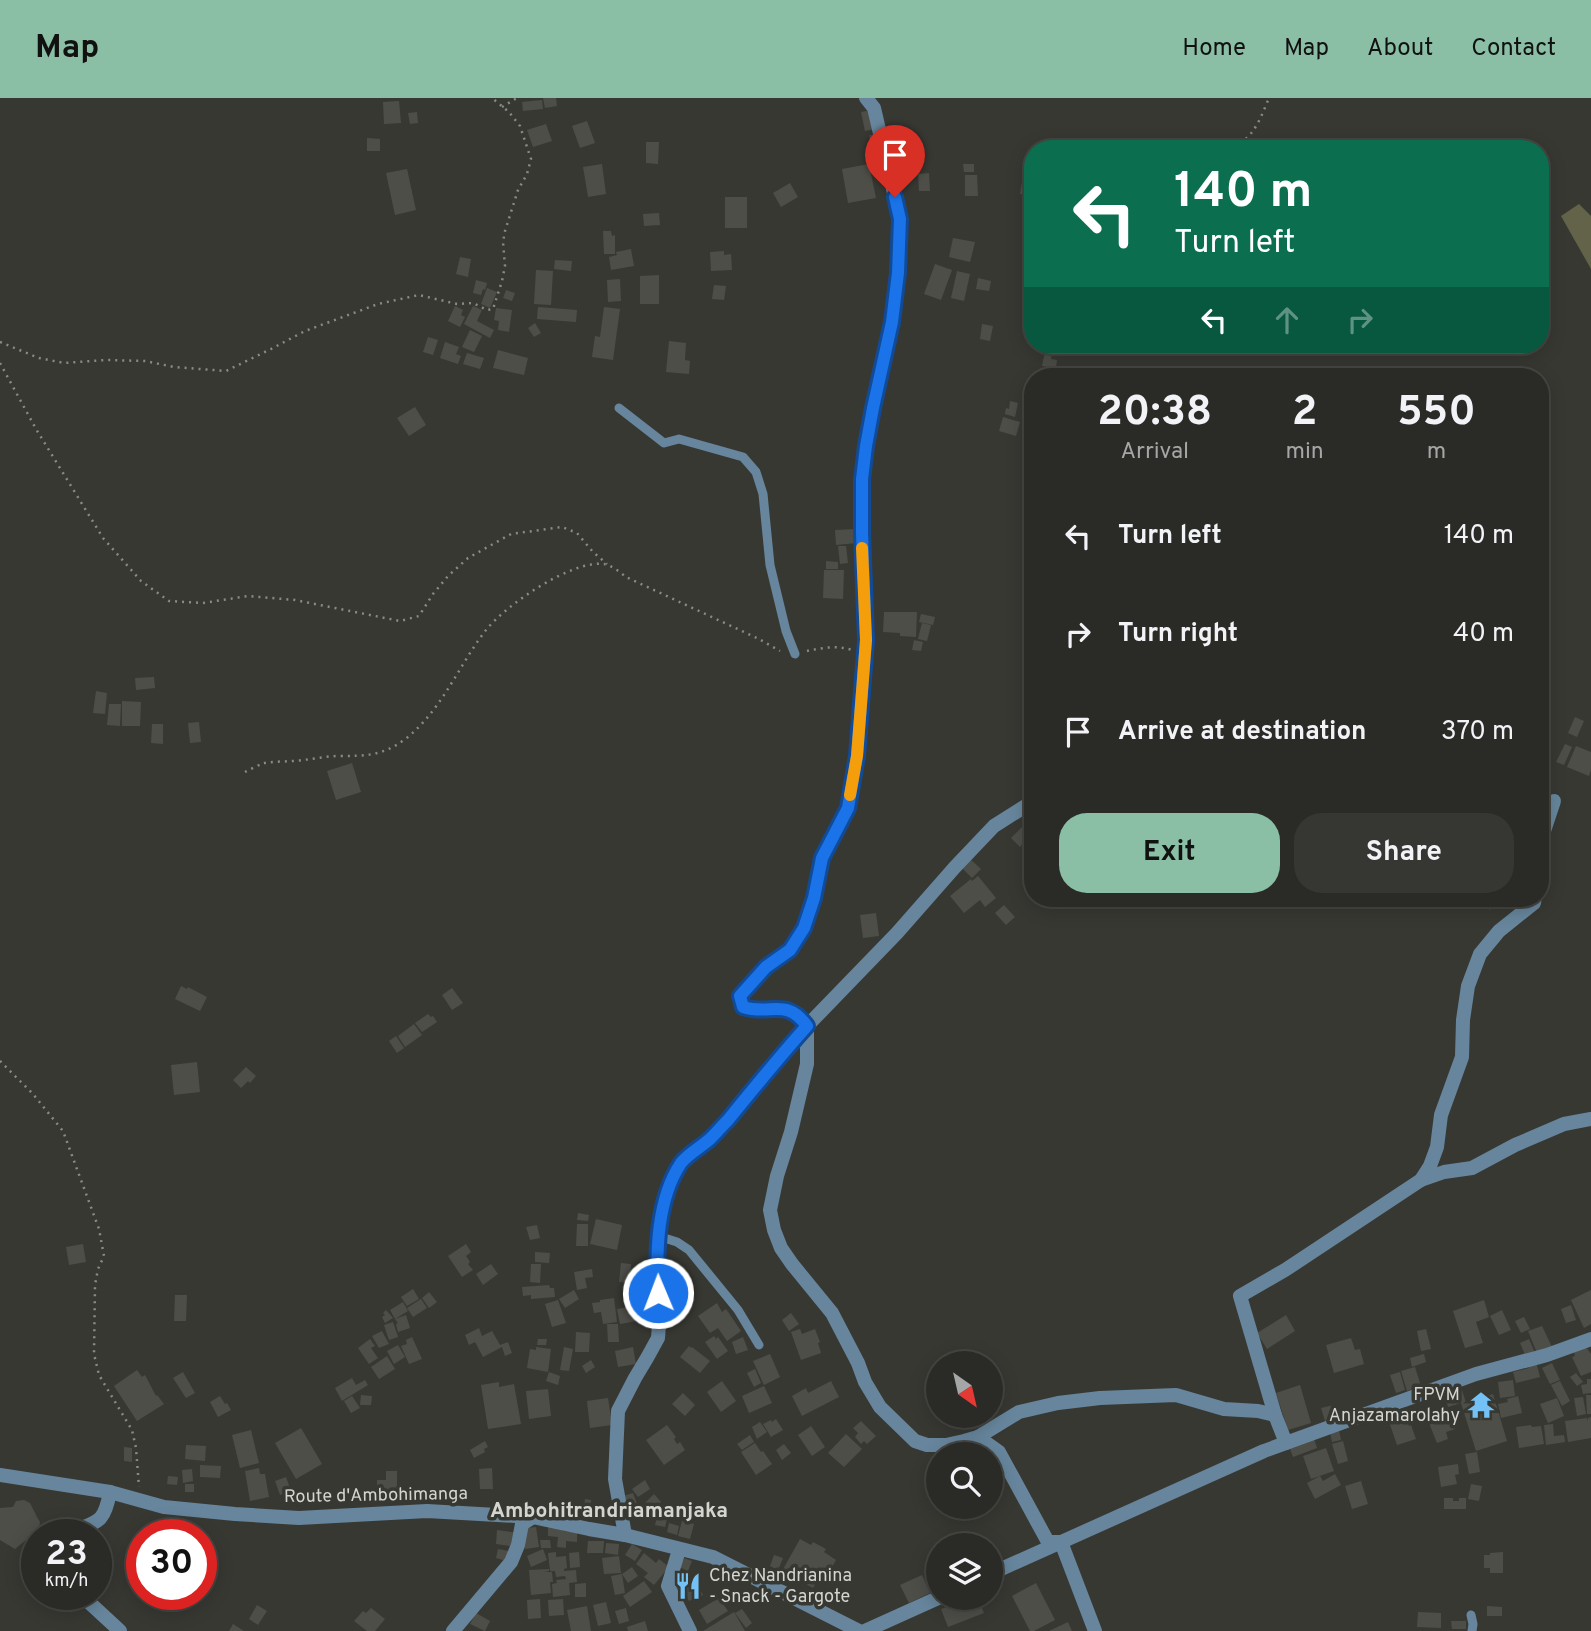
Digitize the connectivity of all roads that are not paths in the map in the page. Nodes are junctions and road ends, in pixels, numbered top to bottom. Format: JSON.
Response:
{"nodes":[{"id":1,"x":866,"y":98,"type":"edge"},
{"id":2,"x":619,"y":408,"type":"dead end"},
{"id":3,"x":795,"y":654,"type":"road end"},
{"id":4,"x":1554,"y":801,"type":"dead end"},
{"id":5,"x":1024,"y":807,"type":"edge"},
{"id":6,"x":1549,"y":816,"type":"edge"},
{"id":7,"x":1529,"y":907,"type":"edge"},
{"id":8,"x":807,"y":1026,"type":"junction"},
{"id":9,"x":1591,"y":1119,"type":"edge"},
{"id":10,"x":1421,"y":1180,"type":"junction"},
{"id":11,"x":658,"y":1236,"type":"junction"},
{"id":12,"x":1591,"y":1339,"type":"edge"},
{"id":13,"x":759,"y":1345,"type":"dead end"},
{"id":14,"x":1275,"y":1415,"type":"junction"},
{"id":15,"x":978,"y":1437,"type":"junction"},
{"id":16,"x":1286,"y":1443,"type":"junction"},
{"id":17,"x":0,"y":1475,"type":"edge"},
{"id":18,"x":110,"y":1492,"type":"junction"},
{"id":19,"x":533,"y":1517,"type":"junction"},
{"id":20,"x":101,"y":1519,"type":"edge"},
{"id":21,"x":625,"y":1535,"type":"junction"},
{"id":22,"x":1061,"y":1542,"type":"junction"},
{"id":23,"x":680,"y":1550,"type":"junction"},
{"id":24,"x":1003,"y":1568,"type":"edge"},
{"id":25,"x":926,"y":1603,"type":"edge"},
{"id":26,"x":97,"y":1610,"type":"edge"},
{"id":27,"x":1471,"y":1615,"type":"dead end"},
{"id":28,"x":120,"y":1631,"type":"edge"},
{"id":29,"x":453,"y":1631,"type":"edge"},
{"id":30,"x":690,"y":1631,"type":"edge"},
{"id":31,"x":859,"y":1631,"type":"edge"},
{"id":32,"x":865,"y":1631,"type":"edge"},
{"id":33,"x":1095,"y":1631,"type":"edge"},
{"id":34,"x":1472,"y":1631,"type":"edge"}],
"edges":[{"from":1,"to":8,"type":"street"},
{"from":2,"to":3,"type":"lane"},
{"from":4,"to":6,"type":"street"},
{"from":5,"to":8,"type":"street"},
{"from":7,"to":10,"type":"street"},
{"from":8,"to":11,"type":"street"},
{"from":8,"to":15,"type":"street"},
{"from":9,"to":10,"type":"street"},
{"from":10,"to":14,"type":"street"},
{"from":11,"to":13,"type":"lane"},
{"from":11,"to":21,"type":"street"},
{"from":12,"to":16,"type":"street"},
{"from":14,"to":15,"type":"street"},
{"from":14,"to":16,"type":"street"},
{"from":15,"to":22,"type":"street"},
{"from":16,"to":22,"type":"street"},
{"from":17,"to":18,"type":"street","name":"Route d'Ambohimanga"},
{"from":18,"to":19,"type":"street","name":"Route d'Ambohimanga"},
{"from":18,"to":20,"type":"street"},
{"from":19,"to":21,"type":"street","name":"Route d'Ambohimanga"},
{"from":19,"to":29,"type":"street"},
{"from":21,"to":23,"type":"street","name":"Route d'Ambohimanga"},
{"from":22,"to":24,"type":"street"},
{"from":22,"to":33,"type":"street"},
{"from":23,"to":30,"type":"street"},
{"from":23,"to":31,"type":"street","name":"Route d'Ambohimanga"},
{"from":25,"to":32,"type":"street"},
{"from":26,"to":28,"type":"street"},
{"from":27,"to":34,"type":"lane"}]}
